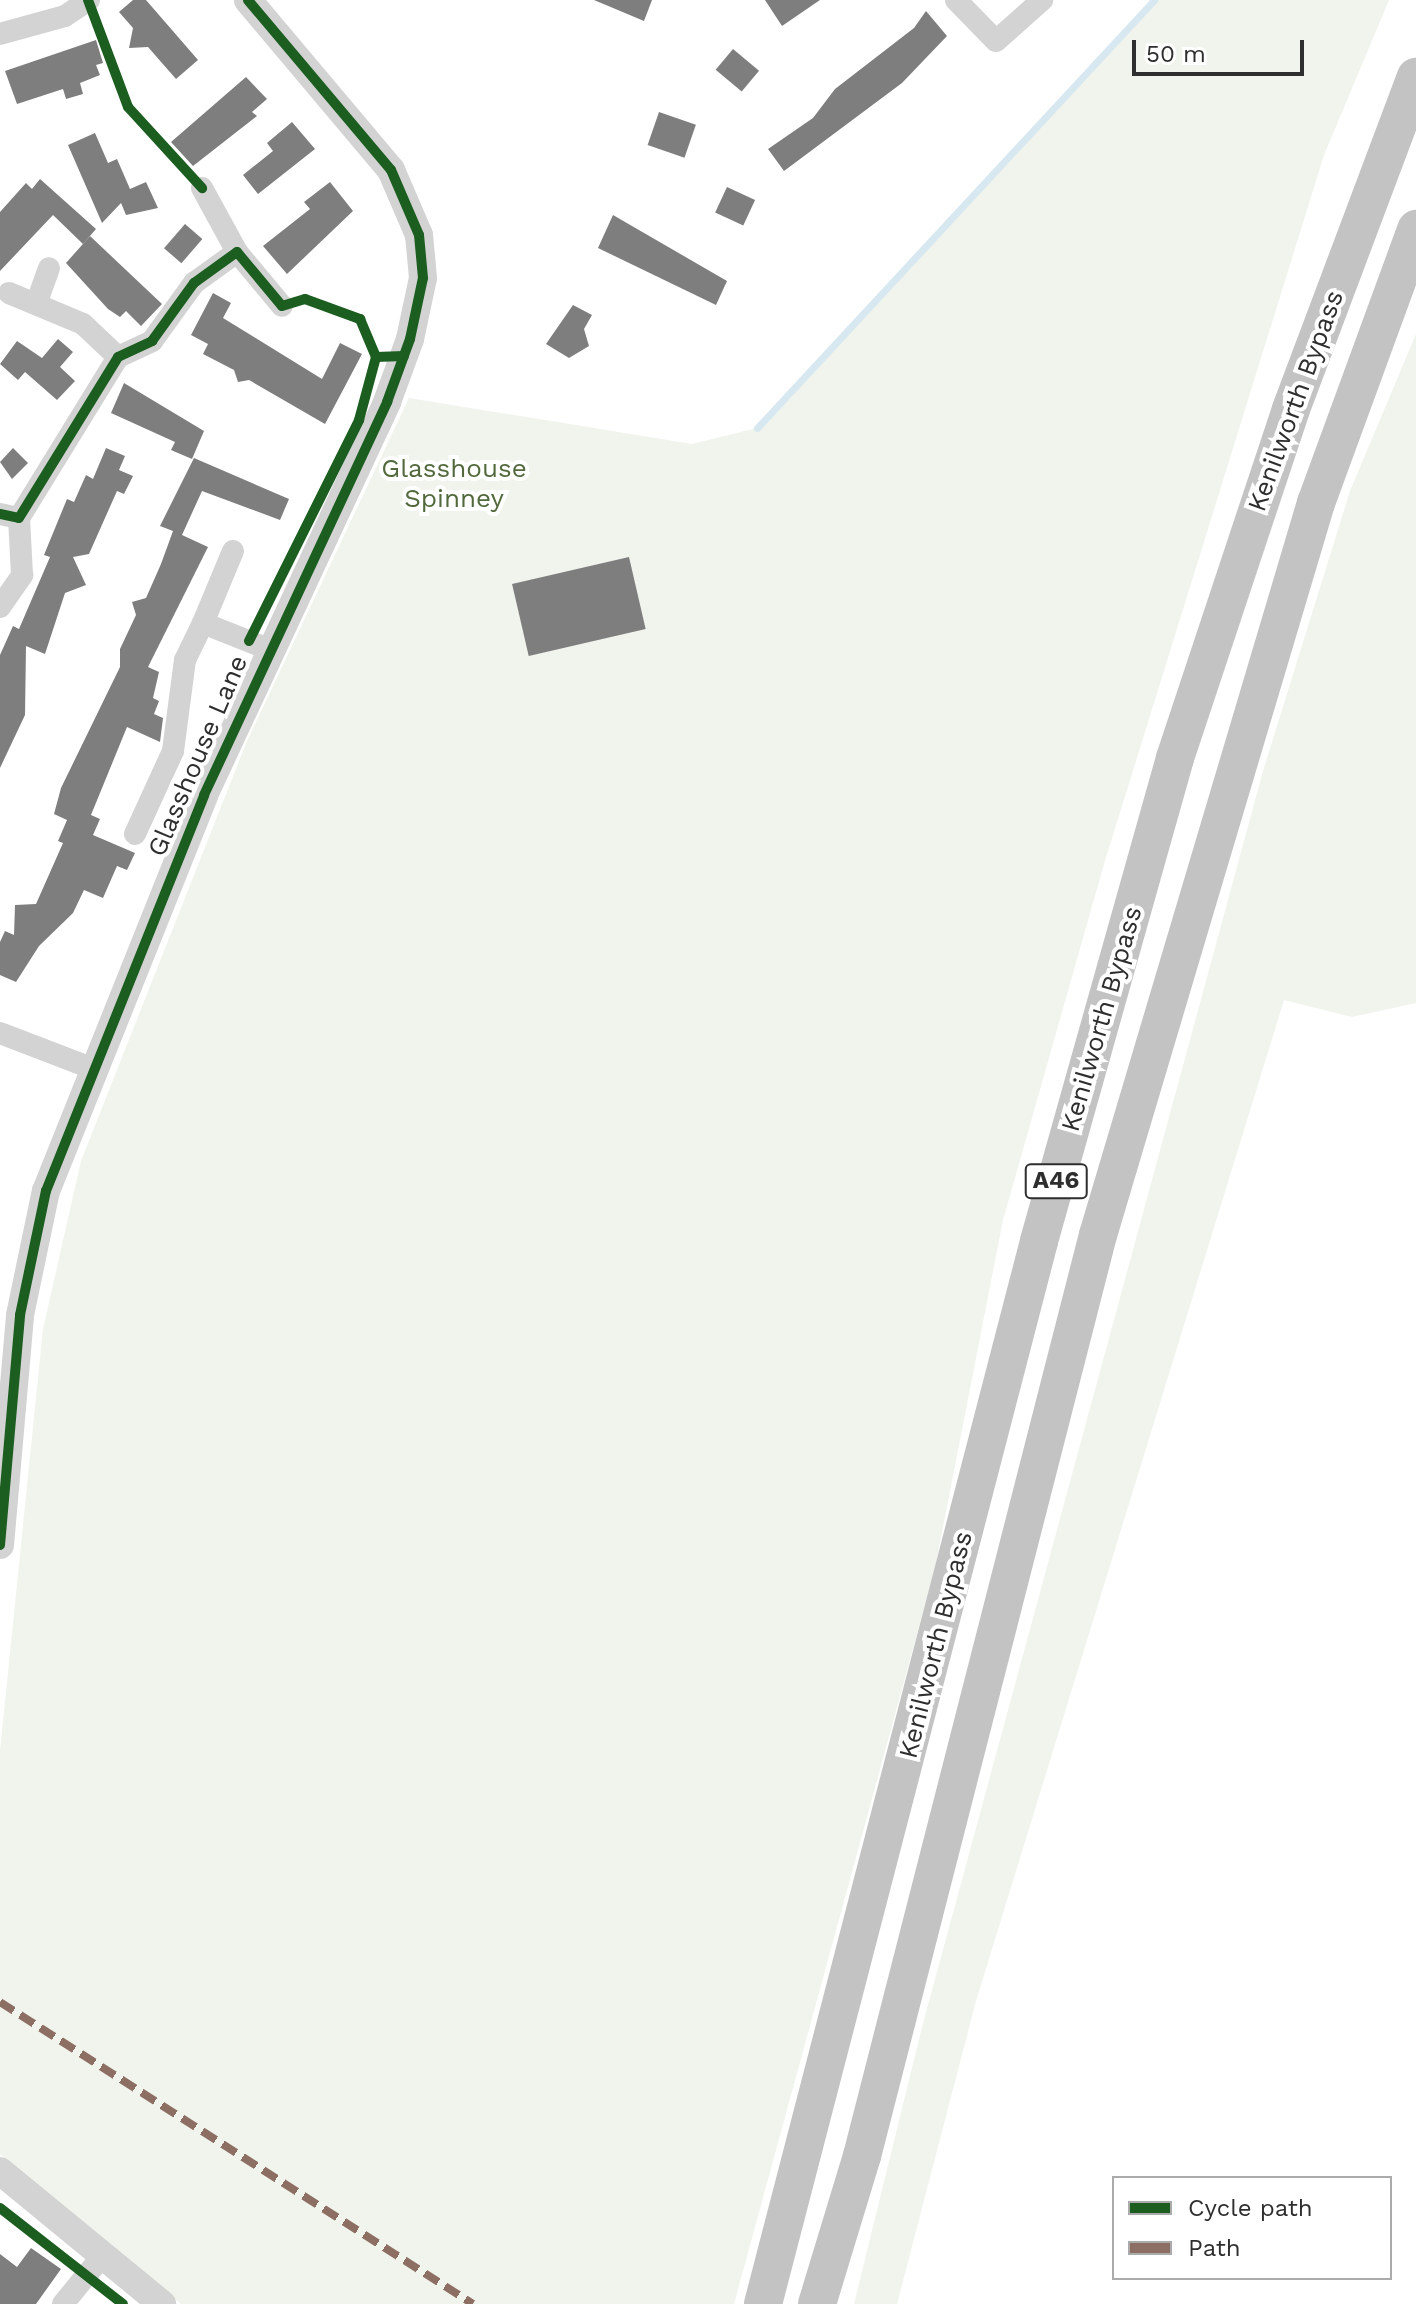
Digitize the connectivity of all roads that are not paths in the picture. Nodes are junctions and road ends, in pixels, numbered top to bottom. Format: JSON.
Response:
{"nodes":[{"id":1,"x":89,"y":0,"type":"edge"},
{"id":2,"x":248,"y":0,"type":"edge"},
{"id":3,"x":956,"y":0,"type":"edge"},
{"id":4,"x":1042,"y":0,"type":"edge"},
{"id":5,"x":0,"y":34,"type":"edge"},
{"id":6,"x":1416,"y":77,"type":"edge"},
{"id":7,"x":202,"y":188,"type":"dead end"},
{"id":8,"x":1416,"y":229,"type":"edge"},
{"id":9,"x":237,"y":252,"type":"junction"},
{"id":10,"x":49,"y":268,"type":"dead end"},
{"id":11,"x":9,"y":293,"type":"dead end"},
{"id":12,"x":36,"y":304,"type":"junction"},
{"id":13,"x":282,"y":306,"type":"dead end"},
{"id":14,"x":118,"y":357,"type":"junction"},
{"id":15,"x":10,"y":516,"type":"edge"},
{"id":16,"x":233,"y":551,"type":"dead end"},
{"id":17,"x":0,"y":607,"type":"edge"},
{"id":18,"x":203,"y":623,"type":"junction"},
{"id":19,"x":268,"y":649,"type":"junction"},
{"id":20,"x":135,"y":834,"type":"dead end"},
{"id":21,"x":0,"y":1033,"type":"edge"},
{"id":22,"x":91,"y":1068,"type":"junction"},
{"id":23,"x":0,"y":1545,"type":"edge"},
{"id":24,"x":0,"y":2171,"type":"edge"},
{"id":25,"x":103,"y":2255,"type":"junction"},
{"id":26,"x":63,"y":2304,"type":"edge"},
{"id":27,"x":162,"y":2304,"type":"edge"},
{"id":28,"x":763,"y":2304,"type":"edge"},
{"id":29,"x":817,"y":2304,"type":"edge"}],
"edges":[{"from":1,"to":5,"type":"street"},
{"from":2,"to":19,"type":"street","name":"Glasshouse Lane"},
{"from":3,"to":4,"type":"street"},
{"from":6,"to":28,"type":"highway","name":"Kenilworth Bypass","number":"A46"},
{"from":7,"to":9,"type":"street"},
{"from":8,"to":29,"type":"highway","name":"Kenilworth Bypass","number":"A46"},
{"from":9,"to":13,"type":"street"},
{"from":9,"to":14,"type":"street"},
{"from":10,"to":12,"type":"street"},
{"from":11,"to":12,"type":"street"},
{"from":12,"to":14,"type":"street"},
{"from":14,"to":15,"type":"street"},
{"from":15,"to":17,"type":"street"},
{"from":16,"to":18,"type":"street","name":"Glasshouse Lane"},
{"from":18,"to":19,"type":"street","name":"Glasshouse Lane"},
{"from":18,"to":20,"type":"street","name":"Glasshouse Lane"},
{"from":19,"to":22,"type":"street","name":"Glasshouse Lane"},
{"from":21,"to":22,"type":"street"},
{"from":22,"to":23,"type":"street","name":"Glasshouse Lane"},
{"from":24,"to":25,"type":"street"},
{"from":25,"to":26,"type":"street"},
{"from":25,"to":27,"type":"street"}]}
